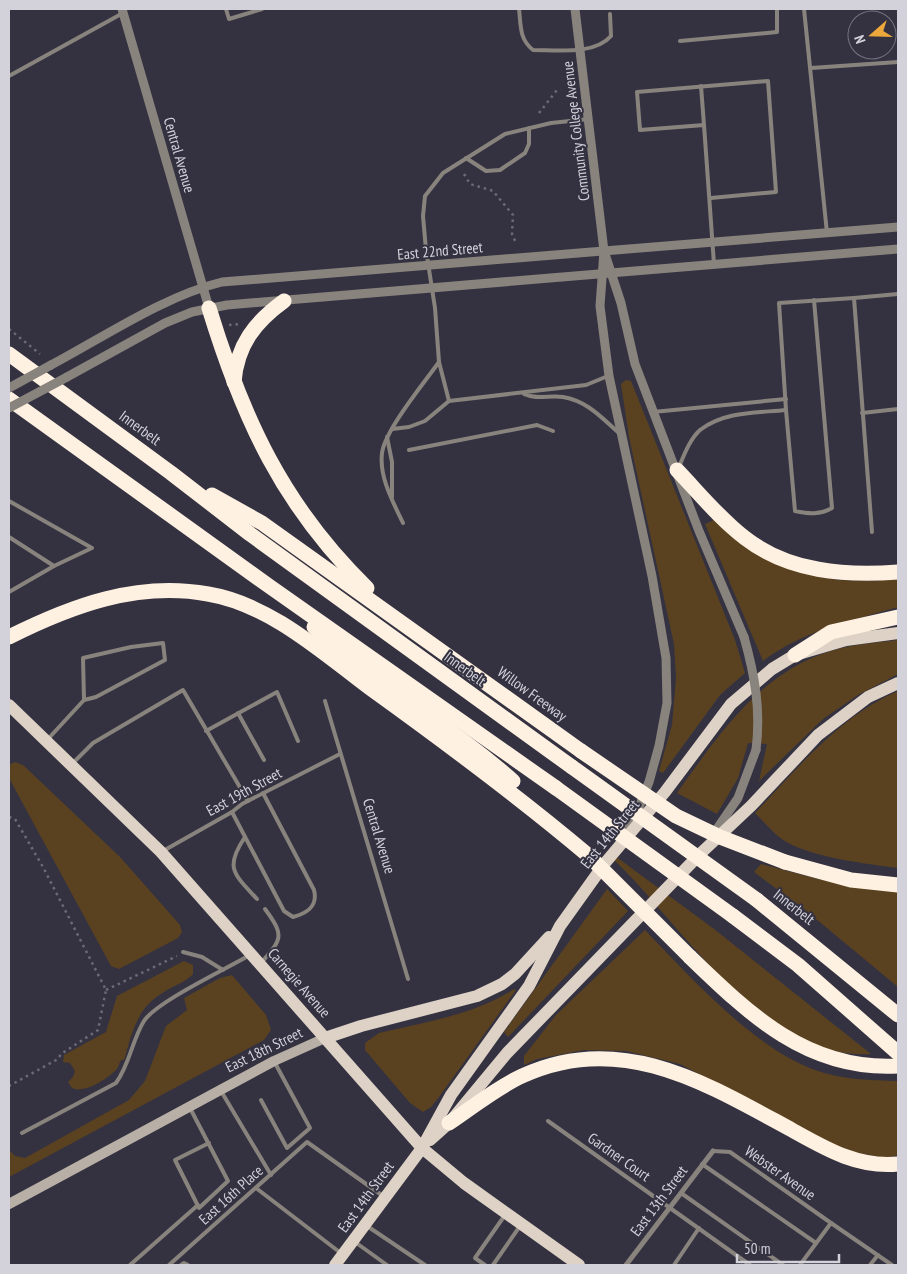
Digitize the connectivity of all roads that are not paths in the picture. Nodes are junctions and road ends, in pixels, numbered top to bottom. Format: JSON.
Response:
{"nodes":[{"id":1,"x":226,"y":9,"type":"edge"},
{"id":2,"x":262,"y":9,"type":"edge"},
{"id":3,"x":519,"y":9,"type":"edge"},
{"id":4,"x":575,"y":9,"type":"edge"},
{"id":5,"x":777,"y":9,"type":"edge"},
{"id":6,"x":804,"y":9,"type":"edge"},
{"id":7,"x":123,"y":11,"type":"edge"},
{"id":8,"x":610,"y":14,"type":"dead end"},
{"id":9,"x":680,"y":41,"type":"dead end"},
{"id":10,"x":581,"y":49,"type":"junction"},
{"id":11,"x":898,"y":62,"type":"edge"},
{"id":12,"x":811,"y":68,"type":"junction"},
{"id":13,"x":9,"y":76,"type":"edge"},
{"id":14,"x":702,"y":86,"type":"junction"},
{"id":15,"x":589,"y":119,"type":"junction"},
{"id":16,"x":704,"y":125,"type":"junction"},
{"id":17,"x":529,"y":128,"type":"junction"},
{"id":18,"x":466,"y":158,"type":"junction"},
{"id":19,"x":711,"y":198,"type":"junction"},
{"id":20,"x":898,"y":227,"type":"edge"},
{"id":21,"x":827,"y":233,"type":"junction"},
{"id":22,"x":714,"y":242,"type":"junction"},
{"id":23,"x":898,"y":249,"type":"edge"},
{"id":24,"x":604,"y":251,"type":"junction"},
{"id":25,"x":714,"y":264,"type":"junction"},
{"id":26,"x":427,"y":265,"type":"junction"},
{"id":27,"x":612,"y":272,"type":"junction"},
{"id":28,"x":601,"y":273,"type":"junction"},
{"id":29,"x":202,"y":287,"type":"junction"},
{"id":30,"x":432,"y":287,"type":"junction"},
{"id":31,"x":898,"y":294,"type":"edge"},
{"id":32,"x":854,"y":298,"type":"junction"},
{"id":33,"x":814,"y":300,"type":"junction"},
{"id":34,"x":284,"y":301,"type":"junction"},
{"id":35,"x":209,"y":308,"type":"junction"},
{"id":36,"x":9,"y":354,"type":"edge"},
{"id":37,"x":439,"y":362,"type":"junction"},
{"id":38,"x":609,"y":376,"type":"junction"},
{"id":39,"x":234,"y":386,"type":"junction"},
{"id":40,"x":9,"y":388,"type":"edge"},
{"id":41,"x":524,"y":394,"type":"junction"},
{"id":42,"x":9,"y":399,"type":"edge"},
{"id":43,"x":786,"y":399,"type":"junction"},
{"id":44,"x":450,"y":401,"type":"junction"},
{"id":45,"x":9,"y":408,"type":"edge"},
{"id":46,"x":786,"y":410,"type":"junction"},
{"id":47,"x":898,"y":410,"type":"edge"},
{"id":48,"x":653,"y":412,"type":"junction"},
{"id":49,"x":862,"y":413,"type":"junction"},
{"id":50,"x":392,"y":429,"type":"junction"},
{"id":51,"x":552,"y":431,"type":"dead end"},
{"id":52,"x":620,"y":433,"type":"junction"},
{"id":53,"x":386,"y":435,"type":"junction"},
{"id":54,"x":409,"y":450,"type":"dead end"},
{"id":55,"x":677,"y":470,"type":"junction"},
{"id":56,"x":171,"y":473,"type":"junction"},
{"id":57,"x":392,"y":499,"type":"junction"},
{"id":58,"x":9,"y":501,"type":"edge"},
{"id":59,"x":403,"y":523,"type":"dead end"},
{"id":60,"x":872,"y":532,"type":"dead end"},
{"id":61,"x":9,"y":537,"type":"edge"},
{"id":62,"x":54,"y":566,"type":"junction"},
{"id":63,"x":898,"y":572,"type":"edge"},
{"id":64,"x":269,"y":586,"type":"junction"},
{"id":65,"x":9,"y":592,"type":"edge"},
{"id":66,"x":898,"y":617,"type":"edge"},
{"id":67,"x":409,"y":626,"type":"junction"},
{"id":68,"x":898,"y":633,"type":"edge"},
{"id":69,"x":14,"y":635,"type":"edge"},
{"id":70,"x":9,"y":644,"type":"edge"},
{"id":71,"x":795,"y":655,"type":"junction"},
{"id":72,"x":898,"y":683,"type":"edge"},
{"id":73,"x":84,"y":700,"type":"junction"},
{"id":74,"x":325,"y":701,"type":"dead end"},
{"id":75,"x":9,"y":705,"type":"edge"},
{"id":76,"x":238,"y":713,"type":"junction"},
{"id":77,"x":206,"y":731,"type":"junction"},
{"id":78,"x":47,"y":740,"type":"junction"},
{"id":79,"x":298,"y":741,"type":"dead end"},
{"id":80,"x":340,"y":754,"type":"junction"},
{"id":81,"x":264,"y":760,"type":"dead end"},
{"id":82,"x":71,"y":764,"type":"junction"},
{"id":83,"x":263,"y":793,"type":"junction"},
{"id":84,"x":248,"y":801,"type":"junction"},
{"id":85,"x":541,"y":810,"type":"junction"},
{"id":86,"x":232,"y":812,"type":"junction"},
{"id":87,"x":246,"y":837,"type":"junction"},
{"id":88,"x":161,"y":852,"type":"junction"},
{"id":89,"x":700,"y":852,"type":"junction"},
{"id":90,"x":605,"y":863,"type":"junction"},
{"id":91,"x":898,"y":885,"type":"edge"},
{"id":92,"x":257,"y":900,"type":"dead end"},
{"id":93,"x":265,"y":909,"type":"dead end"},
{"id":94,"x":560,"y":926,"type":"junction"},
{"id":95,"x":183,"y":952,"type":"road end"},
{"id":96,"x":251,"y":954,"type":"junction"},
{"id":97,"x":260,"y":964,"type":"junction"},
{"id":98,"x":223,"y":970,"type":"junction"},
{"id":99,"x":408,"y":979,"type":"dead end"},
{"id":100,"x":898,"y":1015,"type":"edge"},
{"id":101,"x":325,"y":1038,"type":"junction"},
{"id":102,"x":898,"y":1053,"type":"edge"},
{"id":103,"x":274,"y":1061,"type":"junction"},
{"id":104,"x":894,"y":1066,"type":"edge"},
{"id":105,"x":221,"y":1090,"type":"junction"},
{"id":106,"x":261,"y":1100,"type":"dead end"},
{"id":107,"x":189,"y":1106,"type":"junction"},
{"id":108,"x":548,"y":1121,"type":"dead end"},
{"id":109,"x":449,"y":1123,"type":"junction"},
{"id":110,"x":22,"y":1133,"type":"dead end"},
{"id":111,"x":209,"y":1143,"type":"junction"},
{"id":112,"x":287,"y":1148,"type":"junction"},
{"id":113,"x":422,"y":1148,"type":"junction"},
{"id":114,"x":713,"y":1151,"type":"joint"},
{"id":115,"x":292,"y":1156,"type":"junction"},
{"id":116,"x":702,"y":1164,"type":"junction"},
{"id":117,"x":898,"y":1164,"type":"edge"},
{"id":118,"x":271,"y":1175,"type":"junction"},
{"id":119,"x":256,"y":1188,"type":"junction"},
{"id":120,"x":681,"y":1193,"type":"junction"},
{"id":121,"x":384,"y":1196,"type":"junction"},
{"id":122,"x":9,"y":1204,"type":"edge"},
{"id":123,"x":198,"y":1205,"type":"junction"},
{"id":124,"x":671,"y":1208,"type":"junction"},
{"id":125,"x":506,"y":1213,"type":"junction"},
{"id":126,"x":831,"y":1223,"type":"junction"},
{"id":127,"x":522,"y":1224,"type":"junction"},
{"id":128,"x":366,"y":1225,"type":"junction"},
{"id":129,"x":699,"y":1228,"type":"junction"},
{"id":130,"x":354,"y":1242,"type":"junction"},
{"id":131,"x":816,"y":1243,"type":"junction"},
{"id":132,"x":344,"y":1255,"type":"junction"},
{"id":133,"x":878,"y":1255,"type":"junction"},
{"id":134,"x":130,"y":1265,"type":"edge"},
{"id":135,"x":170,"y":1265,"type":"edge"},
{"id":136,"x":181,"y":1265,"type":"edge"},
{"id":137,"x":188,"y":1265,"type":"edge"},
{"id":138,"x":335,"y":1265,"type":"edge"},
{"id":139,"x":387,"y":1265,"type":"edge"},
{"id":140,"x":425,"y":1265,"type":"edge"},
{"id":141,"x":485,"y":1265,"type":"edge"},
{"id":142,"x":493,"y":1265,"type":"edge"},
{"id":143,"x":578,"y":1265,"type":"edge"},
{"id":144,"x":626,"y":1265,"type":"edge"},
{"id":145,"x":674,"y":1265,"type":"edge"},
{"id":146,"x":750,"y":1265,"type":"edge"},
{"id":147,"x":783,"y":1265,"type":"edge"},
{"id":148,"x":800,"y":1265,"type":"edge"},
{"id":149,"x":870,"y":1265,"type":"edge"},
{"id":150,"x":892,"y":1265,"type":"edge"}],
"edges":[{"from":1,"to":2,"type":"lane"},
{"from":3,"to":10,"type":"lane"},
{"from":4,"to":10,"type":"street","name":"Community College Avenue"},
{"from":5,"to":9,"type":"lane"},
{"from":6,"to":12,"type":"lane"},
{"from":7,"to":13,"type":"lane"},
{"from":7,"to":29,"type":"street","name":"Central Avenue"},
{"from":8,"to":10,"type":"lane"},
{"from":10,"to":15,"type":"street","name":"Community College Avenue"},
{"from":11,"to":12,"type":"lane"},
{"from":12,"to":21,"type":"lane"},
{"from":14,"to":16,"type":"lane"},
{"from":14,"to":16,"type":"lane"},
{"from":14,"to":19,"type":"lane"},
{"from":15,"to":17,"type":"lane"},
{"from":15,"to":24,"type":"street","name":"Community College Avenue"},
{"from":16,"to":19,"type":"lane"},
{"from":17,"to":18,"type":"lane"},
{"from":17,"to":18,"type":"lane"},
{"from":18,"to":26,"type":"lane"},
{"from":19,"to":22,"type":"lane"},
{"from":20,"to":21,"type":"street","name":"East 22nd Street"},
{"from":21,"to":22,"type":"street","name":"East 22nd Street"},
{"from":22,"to":24,"type":"street","name":"East 22nd Street"},
{"from":22,"to":25,"type":"lane"},
{"from":23,"to":25,"type":"street"},
{"from":24,"to":26,"type":"street","name":"East 22nd Street"},
{"from":24,"to":27,"type":"street"},
{"from":24,"to":28,"type":"street"},
{"from":25,"to":27,"type":"street"},
{"from":26,"to":29,"type":"street","name":"East 22nd Street"},
{"from":26,"to":30,"type":"lane"},
{"from":27,"to":28,"type":"street"},
{"from":27,"to":48,"type":"street"},
{"from":28,"to":30,"type":"street"},
{"from":28,"to":38,"type":"street"},
{"from":29,"to":35,"type":"street","name":"Central Avenue"},
{"from":29,"to":40,"type":"street","name":"East 22nd Street","bridge":true},
{"from":30,"to":34,"type":"street"},
{"from":30,"to":37,"type":"lane"},
{"from":31,"to":32,"type":"lane"},
{"from":32,"to":33,"type":"lane"},
{"from":32,"to":49,"type":"lane"},
{"from":33,"to":43,"type":"lane"},
{"from":33,"to":46,"type":"lane"},
{"from":34,"to":35,"type":"street"},
{"from":34,"to":39,"type":"highway"},
{"from":35,"to":39,"type":"highway"},
{"from":35,"to":45,"type":"street","bridge":true},
{"from":36,"to":56,"type":"highway","name":"Innerbelt"},
{"from":37,"to":44,"type":"lane"},
{"from":37,"to":50,"type":"lane"},
{"from":38,"to":41,"type":"lane"},
{"from":38,"to":52,"type":"street"},
{"from":39,"to":67,"type":"highway"},
{"from":41,"to":44,"type":"lane"},
{"from":41,"to":52,"type":"lane"},
{"from":42,"to":64,"type":"highway"},
{"from":43,"to":46,"type":"lane"},
{"from":43,"to":48,"type":"lane"},
{"from":44,"to":50,"type":"lane"},
{"from":46,"to":55,"type":"lane"},
{"from":47,"to":49,"type":"lane"},
{"from":48,"to":55,"type":"street"},
{"from":49,"to":60,"type":"lane"},
{"from":50,"to":53,"type":"lane"},
{"from":51,"to":54,"type":"lane"},
{"from":52,"to":90,"type":"street"},
{"from":53,"to":57,"type":"lane"},
{"from":53,"to":57,"type":"lane"},
{"from":55,"to":63,"type":"highway"},
{"from":55,"to":89,"type":"street","bridge":true},
{"from":56,"to":67,"type":"highway","name":"Willow Freeway"},
{"from":56,"to":100,"type":"highway","name":"Innerbelt","bridge":true},
{"from":57,"to":59,"type":"lane"},
{"from":58,"to":62,"type":"lane"},
{"from":61,"to":62,"type":"lane"},
{"from":62,"to":65,"type":"lane"},
{"from":64,"to":85,"type":"highway"},
{"from":64,"to":102,"type":"highway","bridge":true},
{"from":66,"to":71,"type":"highway"},
{"from":67,"to":91,"type":"highway","name":"Willow Freeway","bridge":true},
{"from":68,"to":71,"type":"main road","name":"East 14th Street"},
{"from":69,"to":70,"type":"highway"},
{"from":69,"to":85,"type":"highway"},
{"from":71,"to":90,"type":"main road","name":"East 14th Street"},
{"from":72,"to":89,"type":"main road","name":"East 14th Street"},
{"from":73,"to":73,"type":"lane"},
{"from":73,"to":78,"type":"lane"},
{"from":74,"to":80,"type":"lane","name":"Central Avenue"},
{"from":75,"to":78,"type":"main road","name":"Carnegie Avenue"},
{"from":76,"to":77,"type":"lane"},
{"from":76,"to":79,"type":"lane"},
{"from":76,"to":81,"type":"lane"},
{"from":77,"to":82,"type":"lane"},
{"from":77,"to":84,"type":"lane"},
{"from":78,"to":82,"type":"main road","name":"Carnegie Avenue"},
{"from":80,"to":83,"type":"lane","name":"East 19th Street"},
{"from":80,"to":99,"type":"lane","name":"Central Avenue"},
{"from":82,"to":88,"type":"main road","name":"Carnegie Avenue"},
{"from":83,"to":84,"type":"lane","name":"East 19th Street"},
{"from":83,"to":87,"type":"lane"},
{"from":84,"to":86,"type":"lane","name":"East 19th Street"},
{"from":85,"to":104,"type":"highway","bridge":true},
{"from":86,"to":87,"type":"lane"},
{"from":86,"to":88,"type":"lane","name":"East 19th Street"},
{"from":87,"to":92,"type":"lane"},
{"from":88,"to":96,"type":"main road","name":"Carnegie Avenue"},
{"from":89,"to":109,"type":"main road","name":"East 14th Street"},
{"from":90,"to":94,"type":"main road","name":"East 14th Street"},
{"from":93,"to":97,"type":"lane"},
{"from":94,"to":101,"type":"main road","name":"East 18th Street"},
{"from":94,"to":113,"type":"main road","name":"East 14th Street"},
{"from":95,"to":98,"type":"lane"},
{"from":96,"to":97,"type":"main road","name":"Carnegie Avenue"},
{"from":96,"to":98,"type":"lane"},
{"from":97,"to":101,"type":"main road","name":"Carnegie Avenue"},
{"from":98,"to":110,"type":"lane"},
{"from":101,"to":103,"type":"main road","name":"East 18th Street"},
{"from":101,"to":113,"type":"main road","name":"Carnegie Avenue"},
{"from":103,"to":105,"type":"main road","name":"East 18th Street"},
{"from":103,"to":112,"type":"lane"},
{"from":105,"to":107,"type":"main road","name":"East 18th Street"},
{"from":105,"to":118,"type":"lane"},
{"from":106,"to":112,"type":"lane"},
{"from":107,"to":111,"type":"lane"},
{"from":107,"to":122,"type":"main road","name":"East 18th Street"},
{"from":108,"to":124,"type":"lane","name":"Gardner Court"},
{"from":109,"to":113,"type":"main road","name":"East 14th Street"},
{"from":109,"to":117,"type":"highway"},
{"from":111,"to":123,"type":"lane"},
{"from":111,"to":123,"type":"lane"},
{"from":112,"to":115,"type":"lane"},
{"from":113,"to":121,"type":"main road","name":"East 14th Street"},
{"from":113,"to":125,"type":"main road","name":"Carnegie Avenue"},
{"from":114,"to":116,"type":"street","name":"East 13th Street"},
{"from":114,"to":126,"type":"lane","name":"Webster Avenue"},
{"from":115,"to":118,"type":"lane","name":"East 16th Place"},
{"from":115,"to":121,"type":"lane","name":"East 16th Place"},
{"from":116,"to":120,"type":"street","name":"East 13th Street"},
{"from":116,"to":131,"type":"lane"},
{"from":118,"to":119,"type":"lane","name":"East 16th Place"},
{"from":119,"to":132,"type":"lane"},
{"from":119,"to":135,"type":"lane","name":"East 16th Place"},
{"from":120,"to":124,"type":"street","name":"East 13th Street"},
{"from":120,"to":147,"type":"lane"},
{"from":121,"to":128,"type":"main road","name":"East 14th Street"},
{"from":123,"to":134,"type":"lane"},
{"from":124,"to":129,"type":"lane","name":"Gardner Court"},
{"from":124,"to":144,"type":"street","name":"East 13th Street"},
{"from":125,"to":127,"type":"main road","name":"Carnegie Avenue"},
{"from":125,"to":141,"type":"lane"},
{"from":126,"to":131,"type":"lane"},
{"from":126,"to":133,"type":"lane","name":"Webster Avenue"},
{"from":127,"to":142,"type":"lane"},
{"from":127,"to":143,"type":"main road","name":"Carnegie Avenue"},
{"from":128,"to":130,"type":"main road","name":"East 14th Street"},
{"from":128,"to":140,"type":"lane"},
{"from":129,"to":145,"type":"lane"},
{"from":129,"to":146,"type":"lane","name":"Gardner Court"},
{"from":130,"to":132,"type":"main road","name":"East 14th Street"},
{"from":130,"to":139,"type":"lane"},
{"from":131,"to":148,"type":"lane"},
{"from":132,"to":138,"type":"main road","name":"East 14th Street"},
{"from":133,"to":149,"type":"lane"},
{"from":133,"to":150,"type":"lane","name":"Webster Avenue"},
{"from":136,"to":137,"type":"lane"}]}
